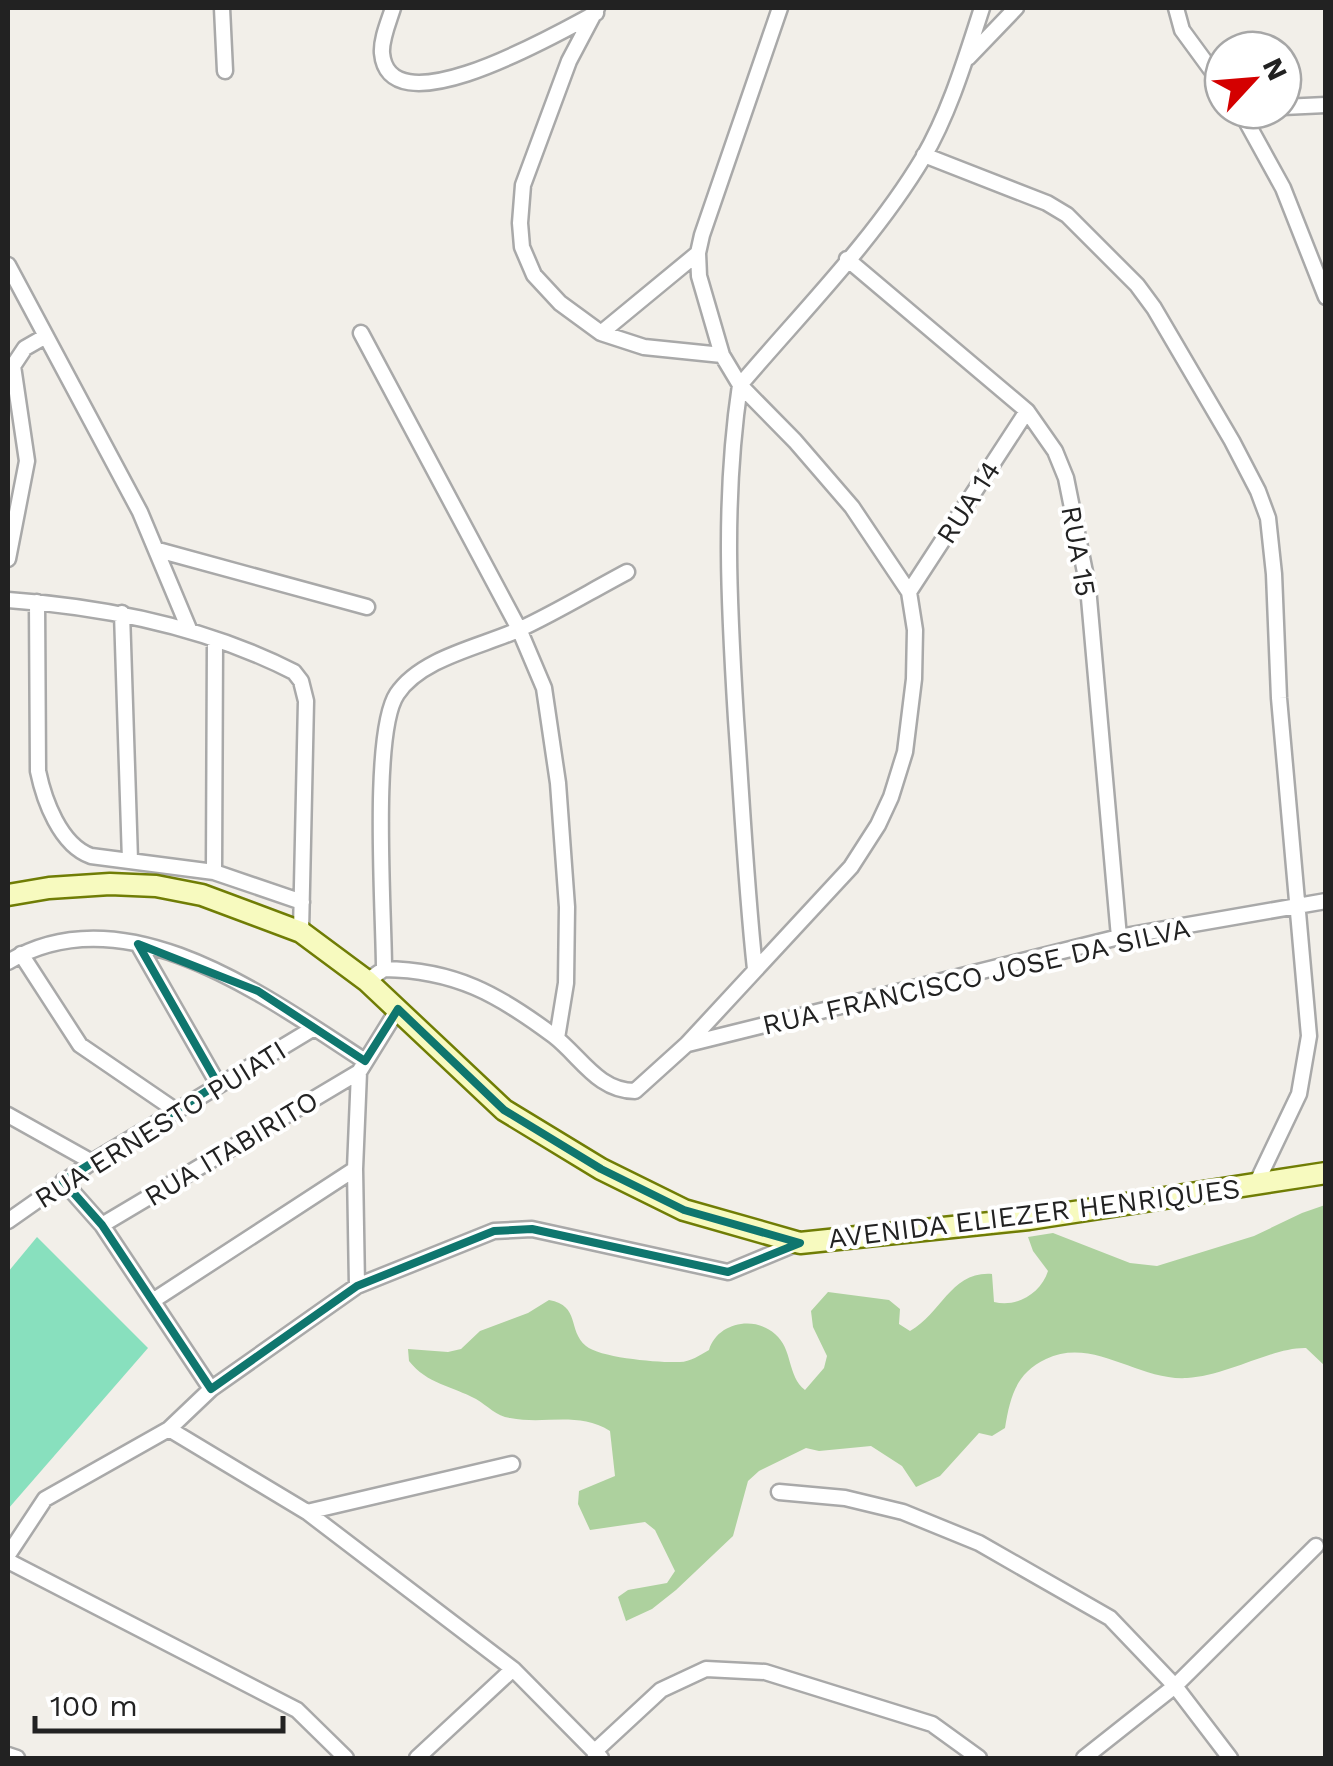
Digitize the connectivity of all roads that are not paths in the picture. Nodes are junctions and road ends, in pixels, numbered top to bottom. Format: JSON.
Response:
{"nodes":[{"id":1,"x":222,"y":8,"type":"edge"},
{"id":2,"x":393,"y":8,"type":"edge"},
{"id":3,"x":780,"y":8,"type":"edge"},
{"id":4,"x":982,"y":8,"type":"edge"},
{"id":5,"x":1016,"y":8,"type":"edge"},
{"id":6,"x":1176,"y":8,"type":"edge"},
{"id":7,"x":599,"y":9,"type":"edge"},
{"id":8,"x":1203,"y":59,"type":"edge"},
{"id":9,"x":965,"y":61,"type":"junction"},
{"id":10,"x":225,"y":70,"type":"dead end"},
{"id":11,"x":1253,"y":130,"type":"edge"},
{"id":12,"x":924,"y":155,"type":"junction"},
{"id":13,"x":698,"y":253,"type":"junction"},
{"id":14,"x":847,"y":259,"type":"junction"},
{"id":15,"x":8,"y":265,"type":"edge"},
{"id":16,"x":1324,"y":290,"type":"edge"},
{"id":17,"x":361,"y":333,"type":"dead end"},
{"id":18,"x":601,"y":333,"type":"junction"},
{"id":19,"x":46,"y":336,"type":"junction"},
{"id":20,"x":722,"y":355,"type":"junction"},
{"id":21,"x":740,"y":386,"type":"junction"},
{"id":22,"x":1027,"y":411,"type":"junction"},
{"id":23,"x":158,"y":550,"type":"junction"},
{"id":24,"x":8,"y":560,"type":"edge"},
{"id":25,"x":626,"y":572,"type":"dead end"},
{"id":26,"x":910,"y":592,"type":"junction"},
{"id":27,"x":8,"y":600,"type":"edge"},
{"id":28,"x":37,"y":602,"type":"junction"},
{"id":29,"x":368,"y":607,"type":"dead end"},
{"id":30,"x":122,"y":614,"type":"junction"},
{"id":31,"x":190,"y":630,"type":"junction"},
{"id":32,"x":519,"y":630,"type":"junction"},
{"id":33,"x":215,"y":641,"type":"junction"},
{"id":34,"x":130,"y":860,"type":"junction"},
{"id":35,"x":214,"y":872,"type":"junction"},
{"id":36,"x":8,"y":895,"type":"edge"},
{"id":37,"x":1326,"y":901,"type":"edge"},
{"id":38,"x":302,"y":902,"type":"junction"},
{"id":39,"x":1296,"y":907,"type":"junction"},
{"id":40,"x":301,"y":932,"type":"junction"},
{"id":41,"x":1120,"y":937,"type":"junction"},
{"id":42,"x":138,"y":944,"type":"junction"},
{"id":43,"x":14,"y":958,"type":"edge"},
{"id":44,"x":755,"y":969,"type":"junction"},
{"id":45,"x":376,"y":975,"type":"junction"},
{"id":46,"x":398,"y":1008,"type":"junction"},
{"id":47,"x":314,"y":1028,"type":"junction"},
{"id":48,"x":557,"y":1038,"type":"junction"},
{"id":49,"x":687,"y":1044,"type":"junction"},
{"id":50,"x":362,"y":1066,"type":"junction"},
{"id":51,"x":218,"y":1084,"type":"junction"},
{"id":52,"x":176,"y":1110,"type":"junction"},
{"id":53,"x":8,"y":1115,"type":"edge"},
{"id":54,"x":92,"y":1162,"type":"junction"},
{"id":55,"x":355,"y":1169,"type":"junction"},
{"id":56,"x":1326,"y":1173,"type":"edge"},
{"id":57,"x":63,"y":1182,"type":"junction"},
{"id":58,"x":1256,"y":1184,"type":"junction"},
{"id":59,"x":10,"y":1216,"type":"edge"},
{"id":60,"x":102,"y":1225,"type":"junction"},
{"id":61,"x":800,"y":1242,"type":"junction"},
{"id":62,"x":356,"y":1286,"type":"junction"},
{"id":63,"x":154,"y":1300,"type":"junction"},
{"id":64,"x":210,"y":1389,"type":"junction"},
{"id":65,"x":170,"y":1429,"type":"junction"},
{"id":66,"x":512,"y":1464,"type":"dead end"},
{"id":67,"x":779,"y":1492,"type":"dead end"},
{"id":68,"x":307,"y":1512,"type":"junction"},
{"id":69,"x":1316,"y":1546,"type":"dead end"},
{"id":70,"x":8,"y":1558,"type":"edge"},
{"id":71,"x":513,"y":1669,"type":"junction"},
{"id":72,"x":1175,"y":1686,"type":"junction"},
{"id":73,"x":8,"y":1755,"type":"edge"},
{"id":74,"x":597,"y":1755,"type":"edge"},
{"id":75,"x":17,"y":1758,"type":"edge"},
{"id":76,"x":346,"y":1758,"type":"edge"},
{"id":77,"x":417,"y":1758,"type":"edge"},
{"id":78,"x":979,"y":1758,"type":"edge"},
{"id":79,"x":1084,"y":1758,"type":"edge"},
{"id":80,"x":1230,"y":1758,"type":"edge"}],
"edges":[{"from":1,"to":10,"type":"street"},
{"from":2,"to":7,"type":"street"},
{"from":3,"to":13,"type":"street"},
{"from":4,"to":9,"type":"street"},
{"from":5,"to":9,"type":"street"},
{"from":6,"to":8,"type":"street"},
{"from":7,"to":18,"type":"street"},
{"from":9,"to":12,"type":"street"},
{"from":11,"to":16,"type":"street"},
{"from":12,"to":14,"type":"street"},
{"from":12,"to":39,"type":"street"},
{"from":13,"to":18,"type":"street"},
{"from":13,"to":20,"type":"street"},
{"from":14,"to":21,"type":"street"},
{"from":14,"to":22,"type":"street","name":"RUA 15"},
{"from":15,"to":19,"type":"street"},
{"from":17,"to":32,"type":"street"},
{"from":18,"to":20,"type":"street"},
{"from":19,"to":23,"type":"street"},
{"from":19,"to":24,"type":"street"},
{"from":20,"to":21,"type":"street"},
{"from":21,"to":26,"type":"street"},
{"from":21,"to":44,"type":"street"},
{"from":22,"to":26,"type":"street","name":"RUA 14"},
{"from":22,"to":41,"type":"street","name":"RUA 15"},
{"from":23,"to":29,"type":"street"},
{"from":23,"to":31,"type":"street"},
{"from":25,"to":32,"type":"street"},
{"from":26,"to":44,"type":"street"},
{"from":27,"to":28,"type":"street"},
{"from":28,"to":30,"type":"street"},
{"from":28,"to":34,"type":"street"},
{"from":30,"to":31,"type":"street"},
{"from":30,"to":34,"type":"street"},
{"from":31,"to":33,"type":"street"},
{"from":32,"to":45,"type":"street"},
{"from":32,"to":48,"type":"street"},
{"from":33,"to":35,"type":"street"},
{"from":33,"to":38,"type":"street"},
{"from":34,"to":35,"type":"street"},
{"from":35,"to":38,"type":"street"},
{"from":36,"to":40,"type":"street","name":"AVENIDA ELIEZER HENRIQUES"},
{"from":37,"to":39,"type":"street","name":"RUA FRANCISCO JOSE DA SILVA"},
{"from":38,"to":40,"type":"street"},
{"from":39,"to":41,"type":"street","name":"RUA FRANCISCO JOSE DA SILVA"},
{"from":39,"to":58,"type":"street"},
{"from":40,"to":45,"type":"street","name":"AVENIDA ELIEZER HENRIQUES"},
{"from":41,"to":49,"type":"street","name":"RUA FRANCISCO JOSE DA SILVA"},
{"from":42,"to":43,"type":"street"},
{"from":42,"to":47,"type":"street"},
{"from":42,"to":51,"type":"street"},
{"from":43,"to":52,"type":"street"},
{"from":44,"to":49,"type":"street"},
{"from":45,"to":46,"type":"street","name":"AVENIDA ELIEZER HENRIQUES"},
{"from":45,"to":48,"type":"street"},
{"from":46,"to":50,"type":"street"},
{"from":46,"to":61,"type":"street","name":"AVENIDA ELIEZER HENRIQUES"},
{"from":47,"to":50,"type":"street"},
{"from":47,"to":51,"type":"street","name":"RUA ERNESTO PUIATI"},
{"from":48,"to":49,"type":"street"},
{"from":50,"to":55,"type":"street"},
{"from":50,"to":60,"type":"street","name":"RUA ITABIRITO"},
{"from":51,"to":52,"type":"street","name":"RUA ERNESTO PUIATI"},
{"from":52,"to":54,"type":"street","name":"RUA ERNESTO PUIATI"},
{"from":53,"to":54,"type":"street"},
{"from":54,"to":57,"type":"street","name":"RUA ERNESTO PUIATI"},
{"from":55,"to":62,"type":"street"},
{"from":55,"to":63,"type":"street"},
{"from":56,"to":58,"type":"street","name":"AVENIDA ELIEZER HENRIQUES"},
{"from":57,"to":59,"type":"street","name":"RUA ERNESTO PUIATI"},
{"from":57,"to":60,"type":"street"},
{"from":58,"to":61,"type":"street","name":"AVENIDA ELIEZER HENRIQUES"},
{"from":60,"to":63,"type":"street"},
{"from":61,"to":62,"type":"street"},
{"from":62,"to":64,"type":"street"},
{"from":63,"to":64,"type":"street"},
{"from":64,"to":65,"type":"street"},
{"from":65,"to":68,"type":"street"},
{"from":65,"to":70,"type":"street"},
{"from":66,"to":68,"type":"street"},
{"from":67,"to":72,"type":"street"},
{"from":68,"to":71,"type":"street"},
{"from":69,"to":72,"type":"street"},
{"from":70,"to":76,"type":"street"},
{"from":71,"to":74,"type":"street"},
{"from":71,"to":77,"type":"street"},
{"from":72,"to":79,"type":"street"},
{"from":72,"to":80,"type":"street"},
{"from":73,"to":75,"type":"street"},
{"from":74,"to":78,"type":"street"}]}
